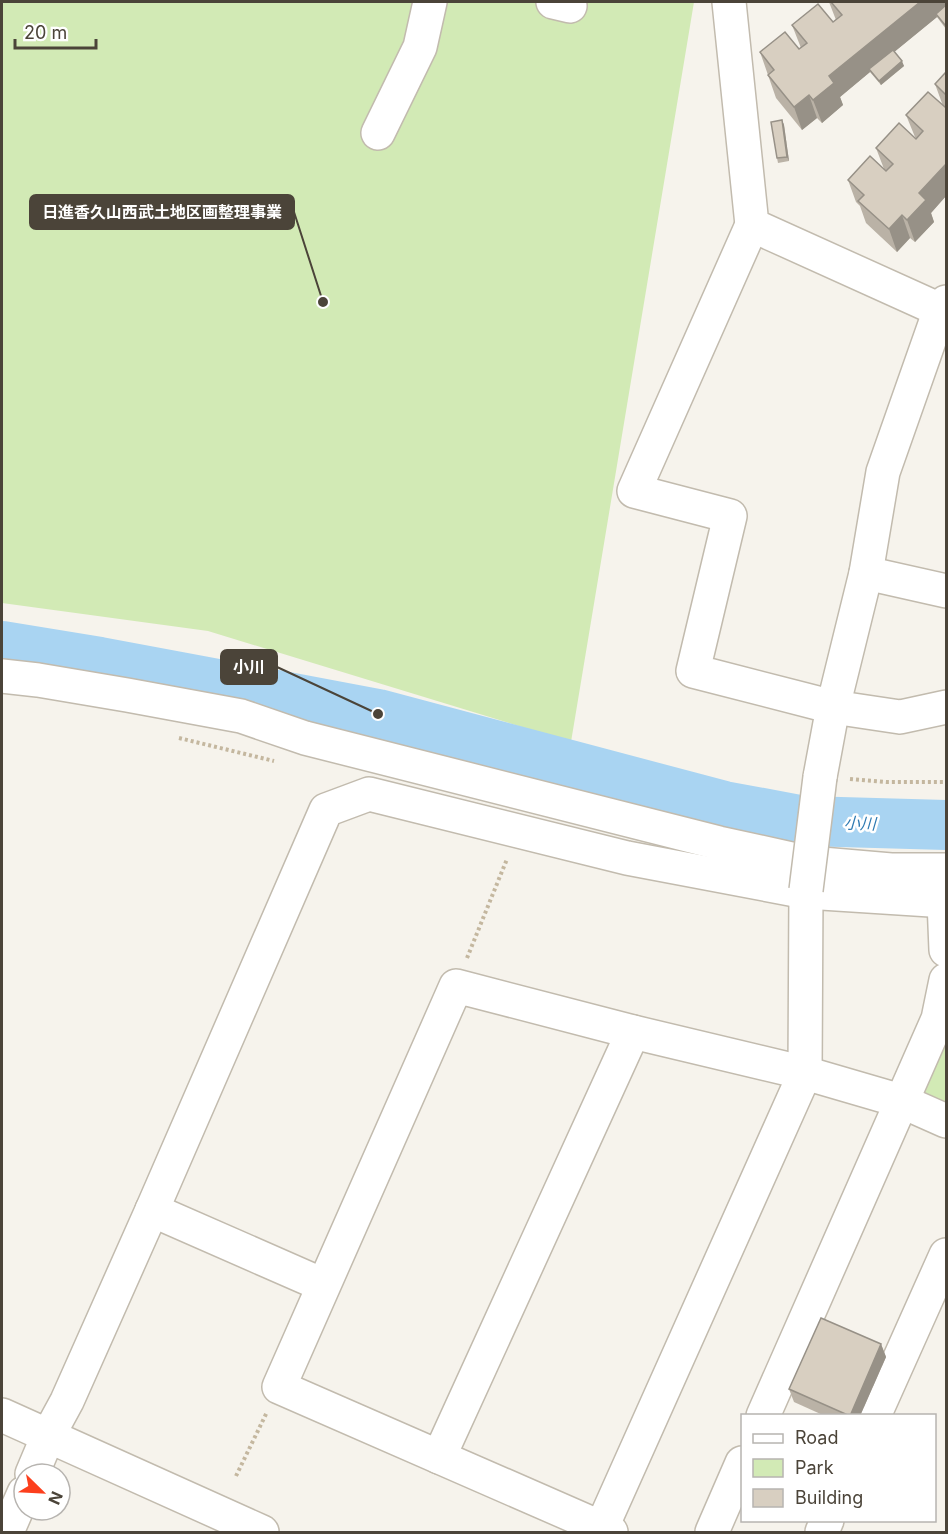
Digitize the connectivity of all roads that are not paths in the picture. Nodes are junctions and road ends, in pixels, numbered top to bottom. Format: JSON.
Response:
{"nodes":[{"id":1,"x":430,"y":2,"type":"edge"},
{"id":2,"x":729,"y":2,"type":"edge"},
{"id":3,"x":378,"y":134,"type":"dead end"},
{"id":4,"x":752,"y":225,"type":"junction"},
{"id":5,"x":943,"y":306,"type":"edge"},
{"id":6,"x":866,"y":573,"type":"junction"},
{"id":7,"x":946,"y":591,"type":"edge"},
{"id":8,"x":2,"y":676,"type":"edge"},
{"id":9,"x":833,"y":707,"type":"junction"},
{"id":10,"x":946,"y":707,"type":"edge"},
{"id":11,"x":808,"y":881,"type":"junction"},
{"id":12,"x":946,"y":891,"type":"edge"},
{"id":13,"x":946,"y":950,"type":"edge"},
{"id":14,"x":946,"y":980,"type":"edge"},
{"id":15,"x":633,"y":1032,"type":"junction"},
{"id":16,"x":805,"y":1073,"type":"junction"},
{"id":17,"x":901,"y":1101,"type":"junction"},
{"id":18,"x":946,"y":1121,"type":"edge"},
{"id":19,"x":152,"y":1210,"type":"junction"},
{"id":20,"x":946,"y":1255,"type":"edge"},
{"id":21,"x":323,"y":1285,"type":"junction"},
{"id":22,"x":764,"y":1414,"type":"edge"},
{"id":23,"x":875,"y":1414,"type":"edge"},
{"id":24,"x":2,"y":1415,"type":"edge"},
{"id":25,"x":48,"y":1436,"type":"junction"},
{"id":26,"x":439,"y":1457,"type":"junction"},
{"id":27,"x":37,"y":1462,"type":"edge"},
{"id":28,"x":741,"y":1464,"type":"edge"},
{"id":29,"x":606,"y":1531,"type":"edge"},
{"id":30,"x":262,"y":1533,"type":"edge"},
{"id":31,"x":712,"y":1533,"type":"edge"}],
"edges":[{"from":1,"to":3,"type":"street"},
{"from":2,"to":4,"type":"street"},
{"from":4,"to":5,"type":"street"},
{"from":4,"to":9,"type":"street"},
{"from":5,"to":6,"type":"street"},
{"from":6,"to":7,"type":"street"},
{"from":6,"to":9,"type":"street"},
{"from":8,"to":11,"type":"street"},
{"from":9,"to":10,"type":"street"},
{"from":9,"to":11,"type":"street","bridge":true},
{"from":11,"to":12,"type":"street"},
{"from":11,"to":16,"type":"street"},
{"from":11,"to":19,"type":"street"},
{"from":12,"to":13,"type":"street"},
{"from":14,"to":17,"type":"street"},
{"from":15,"to":16,"type":"street"},
{"from":15,"to":21,"type":"street"},
{"from":15,"to":26,"type":"street"},
{"from":16,"to":17,"type":"street"},
{"from":16,"to":29,"type":"street"},
{"from":17,"to":18,"type":"street"},
{"from":17,"to":22,"type":"street"},
{"from":19,"to":21,"type":"street"},
{"from":19,"to":25,"type":"street"},
{"from":20,"to":23,"type":"street"},
{"from":21,"to":26,"type":"street"},
{"from":24,"to":25,"type":"street"},
{"from":25,"to":27,"type":"street"},
{"from":25,"to":30,"type":"street"},
{"from":26,"to":29,"type":"street"},
{"from":28,"to":31,"type":"street"}]}
